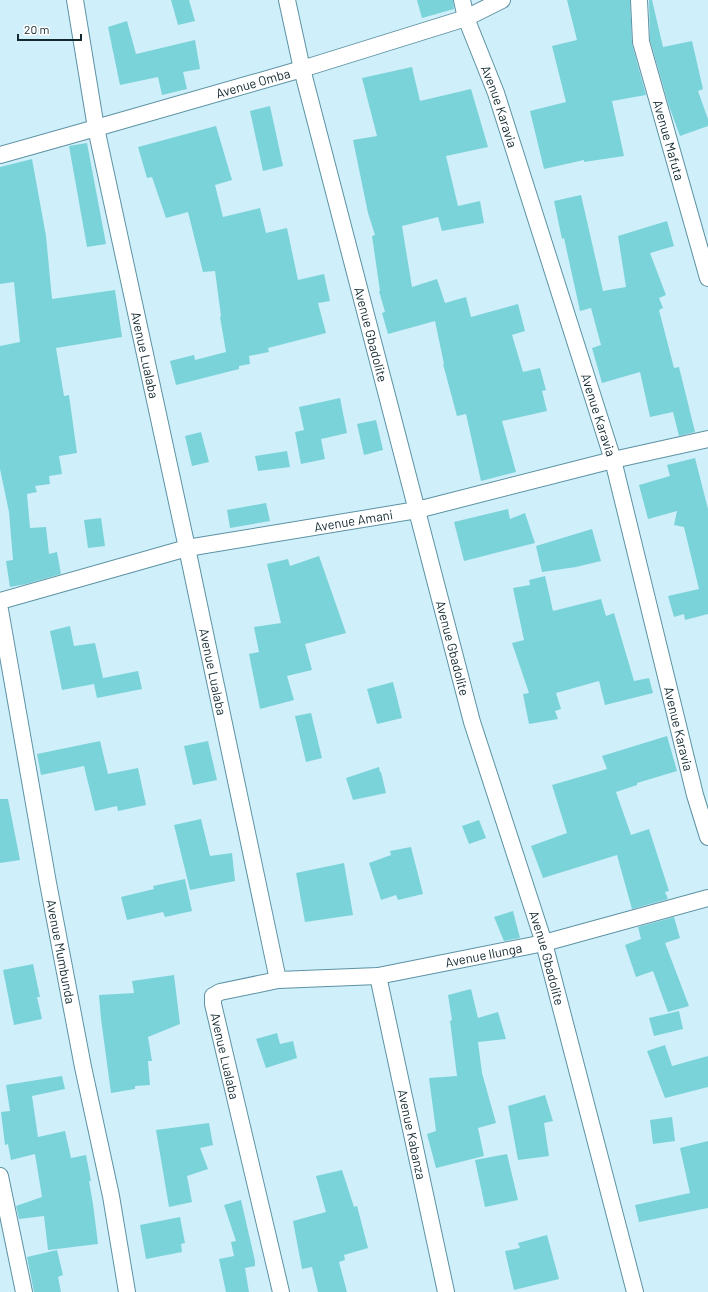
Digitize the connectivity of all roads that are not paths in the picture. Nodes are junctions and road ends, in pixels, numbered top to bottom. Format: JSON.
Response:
{"nodes":[{"id":1,"x":75,"y":0,"type":"edge"},
{"id":2,"x":287,"y":0,"type":"edge"},
{"id":3,"x":462,"y":0,"type":"edge"},
{"id":4,"x":502,"y":0,"type":"edge"},
{"id":5,"x":639,"y":0,"type":"edge"},
{"id":6,"x":466,"y":18,"type":"junction"},
{"id":7,"x":302,"y":69,"type":"junction"},
{"id":8,"x":96,"y":128,"type":"junction"},
{"id":9,"x":0,"y":154,"type":"edge"},
{"id":10,"x":708,"y":278,"type":"edge"},
{"id":11,"x":708,"y":439,"type":"edge"},
{"id":12,"x":613,"y":460,"type":"junction"},
{"id":13,"x":417,"y":510,"type":"junction"},
{"id":14,"x":187,"y":548,"type":"junction"},
{"id":15,"x":0,"y":601,"type":"edge"},
{"id":16,"x":0,"y":610,"type":"edge"},
{"id":17,"x":708,"y":837,"type":"edge"},
{"id":18,"x":708,"y":898,"type":"edge"},
{"id":19,"x":544,"y":943,"type":"junction"},
{"id":20,"x":378,"y":976,"type":"junction"},
{"id":21,"x":278,"y":980,"type":"junction"},
{"id":22,"x":0,"y":1176,"type":"edge"},
{"id":23,"x":24,"y":1292,"type":"edge"},
{"id":24,"x":127,"y":1292,"type":"edge"},
{"id":25,"x":281,"y":1292,"type":"edge"},
{"id":26,"x":446,"y":1292,"type":"edge"},
{"id":27,"x":635,"y":1292,"type":"edge"}],
"edges":[{"from":1,"to":8,"type":"street","name":"Avenue Lualaba"},
{"from":2,"to":7,"type":"street","name":"Avenue Gbadolite"},
{"from":3,"to":6,"type":"street","name":"Avenue Karavia"},
{"from":4,"to":6,"type":"street","name":"Avenue Omba"},
{"from":5,"to":10,"type":"street","name":"Avenue Mafuta"},
{"from":6,"to":7,"type":"street","name":"Avenue Omba"},
{"from":6,"to":12,"type":"street","name":"Avenue Karavia"},
{"from":7,"to":8,"type":"street","name":"Avenue Omba"},
{"from":7,"to":13,"type":"street","name":"Avenue Gbadolite"},
{"from":8,"to":9,"type":"street","name":"Avenue Omba"},
{"from":8,"to":14,"type":"street","name":"Avenue Lualaba"},
{"from":11,"to":12,"type":"street","name":"Avenue Amani"},
{"from":12,"to":13,"type":"street","name":"Avenue Amani"},
{"from":12,"to":17,"type":"street","name":"Avenue Karavia"},
{"from":13,"to":14,"type":"street","name":"Avenue Amani"},
{"from":13,"to":19,"type":"street","name":"Avenue Gbadolite"},
{"from":14,"to":15,"type":"street","name":"Avenue Amani"},
{"from":14,"to":21,"type":"street","name":"Avenue Lualaba"},
{"from":16,"to":24,"type":"street","name":"Avenue Mumbunda"},
{"from":18,"to":19,"type":"street","name":"Avenue Ilunga"},
{"from":19,"to":20,"type":"street","name":"Avenue Ilunga"},
{"from":19,"to":27,"type":"street","name":"Avenue Gbadolite"},
{"from":20,"to":21,"type":"street","name":"Avenue Ilunga"},
{"from":20,"to":26,"type":"street","name":"Avenue Kabanza"},
{"from":21,"to":25,"type":"street","name":"Avenue Lualaba"},
{"from":22,"to":23,"type":"street"}]}
